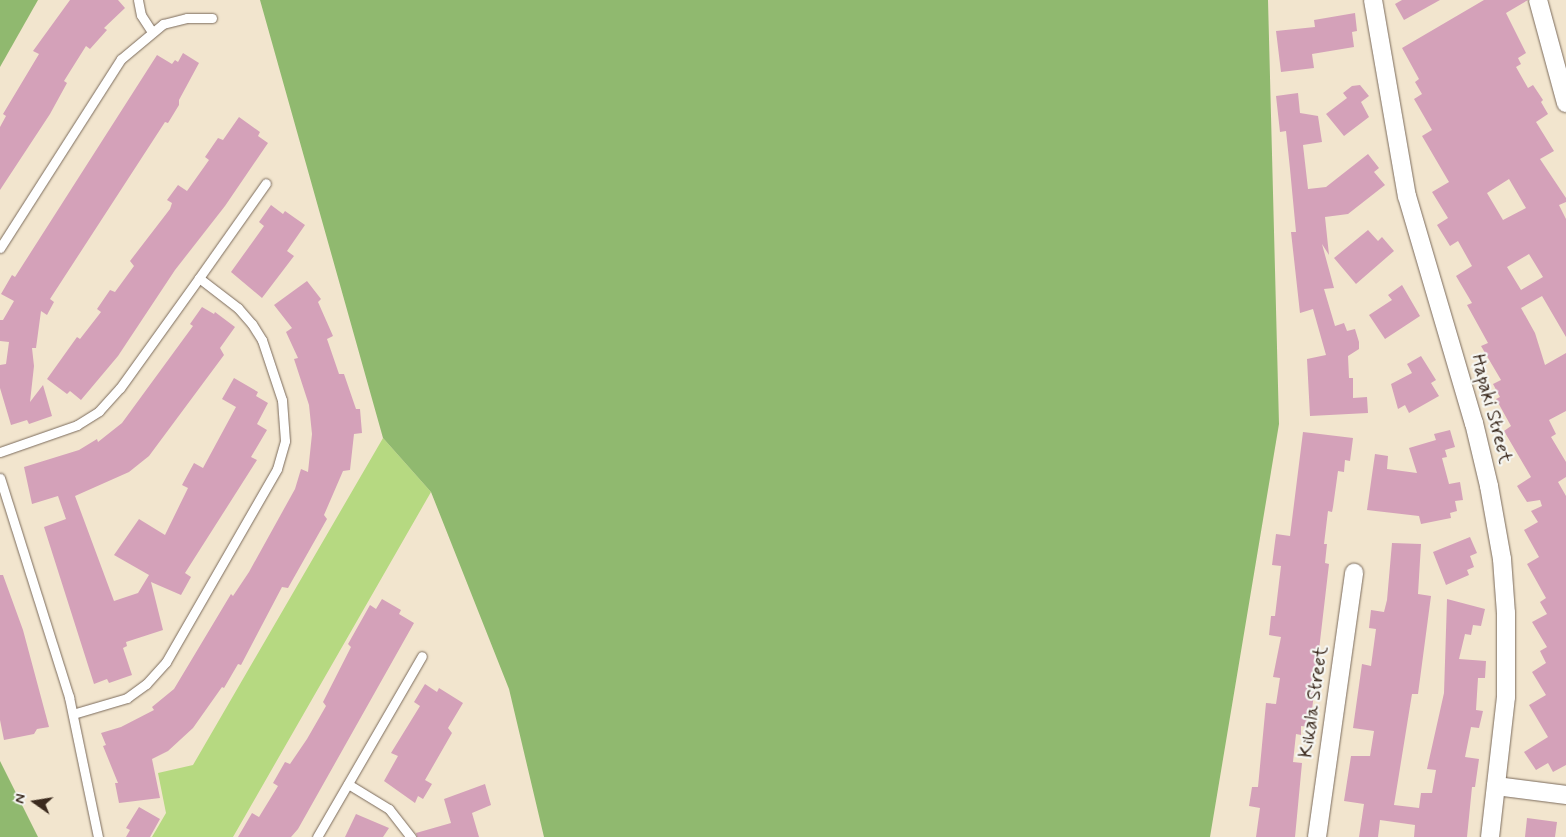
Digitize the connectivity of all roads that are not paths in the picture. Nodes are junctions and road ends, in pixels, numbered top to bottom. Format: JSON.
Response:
{"nodes":[{"id":1,"x":138,"y":0,"type":"edge"},
{"id":2,"x":1373,"y":0,"type":"edge"},
{"id":3,"x":1538,"y":0,"type":"edge"},
{"id":4,"x":212,"y":18,"type":"dead end"},
{"id":5,"x":152,"y":32,"type":"junction"},
{"id":6,"x":1566,"y":103,"type":"edge"},
{"id":7,"x":266,"y":183,"type":"dead end"},
{"id":8,"x":0,"y":248,"type":"edge"},
{"id":9,"x":199,"y":278,"type":"junction"},
{"id":10,"x":0,"y":452,"type":"edge"},
{"id":11,"x":0,"y":478,"type":"edge"},
{"id":12,"x":1354,"y":573,"type":"dead end"},
{"id":13,"x":422,"y":656,"type":"dead end"},
{"id":14,"x":73,"y":714,"type":"junction"},
{"id":15,"x":348,"y":784,"type":"junction"},
{"id":16,"x":1496,"y":786,"type":"junction"},
{"id":17,"x":1566,"y":795,"type":"edge"},
{"id":18,"x":98,"y":837,"type":"edge"},
{"id":19,"x":317,"y":837,"type":"edge"},
{"id":20,"x":411,"y":837,"type":"edge"},
{"id":21,"x":1317,"y":837,"type":"edge"},
{"id":22,"x":1490,"y":837,"type":"edge"}],
"edges":[{"from":1,"to":5,"type":"lane"},
{"from":2,"to":16,"type":"street","name":"Hapaki Street"},
{"from":3,"to":6,"type":"street"},
{"from":4,"to":5,"type":"lane"},
{"from":5,"to":8,"type":"lane"},
{"from":7,"to":9,"type":"lane"},
{"from":9,"to":10,"type":"lane"},
{"from":9,"to":14,"type":"lane"},
{"from":11,"to":14,"type":"lane"},
{"from":12,"to":21,"type":"street","name":"Kikala Street"},
{"from":13,"to":15,"type":"lane"},
{"from":14,"to":18,"type":"lane"},
{"from":15,"to":19,"type":"lane"},
{"from":15,"to":20,"type":"lane"},
{"from":16,"to":17,"type":"street"},
{"from":16,"to":22,"type":"street","name":"Hapaki Street"}]}
